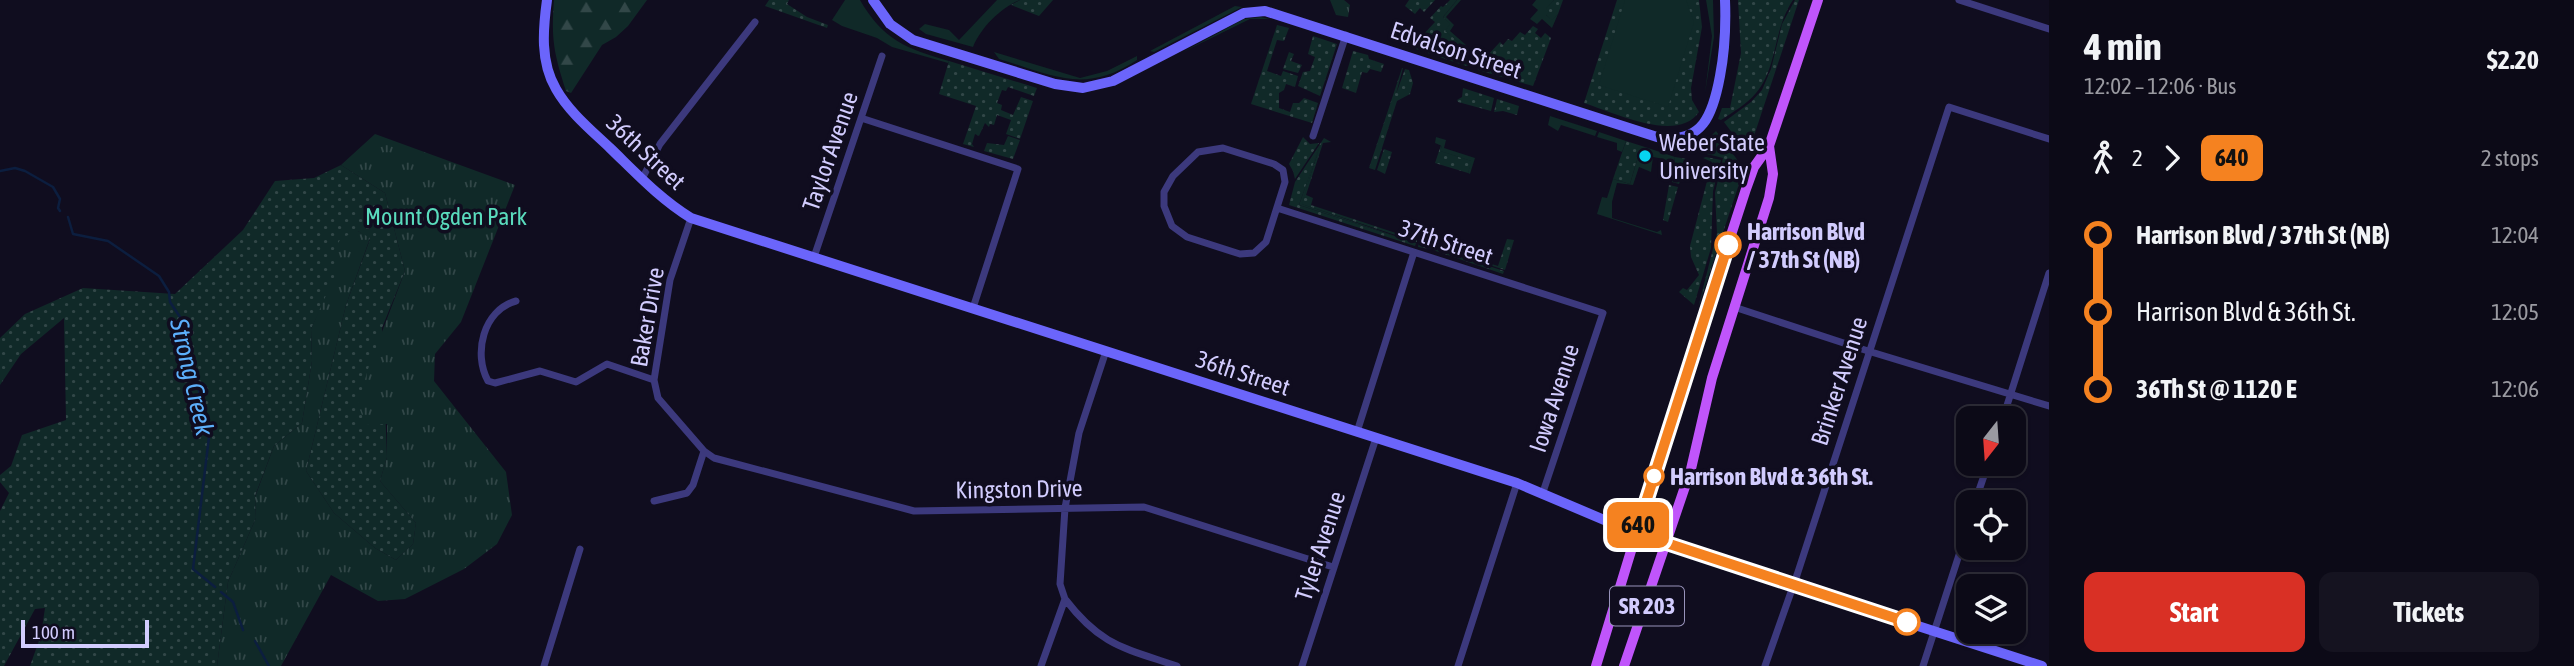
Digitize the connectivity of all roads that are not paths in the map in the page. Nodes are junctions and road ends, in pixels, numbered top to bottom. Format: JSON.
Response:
{"nodes":[{"id":1,"x":547,"y":0,"type":"edge"},
{"id":2,"x":873,"y":0,"type":"edge"},
{"id":3,"x":1725,"y":0,"type":"edge"},
{"id":4,"x":1818,"y":0,"type":"edge"},
{"id":5,"x":1959,"y":0,"type":"edge"},
{"id":6,"x":755,"y":22,"type":"dead end"},
{"id":7,"x":2049,"y":29,"type":"edge"},
{"id":8,"x":1346,"y":36,"type":"junction"},
{"id":9,"x":882,"y":56,"type":"dead end"},
{"id":10,"x":861,"y":118,"type":"junction"},
{"id":11,"x":1313,"y":136,"type":"dead end"},
{"id":12,"x":2049,"y":139,"type":"edge"},
{"id":13,"x":1769,"y":146,"type":"junction"},
{"id":14,"x":642,"y":179,"type":"junction"},
{"id":15,"x":1277,"y":208,"type":"junction"},
{"id":16,"x":691,"y":218,"type":"junction"},
{"id":17,"x":1414,"y":252,"type":"junction"},
{"id":18,"x":814,"y":257,"type":"junction"},
{"id":19,"x":2049,"y":273,"type":"edge"},
{"id":20,"x":516,"y":301,"type":"dead end"},
{"id":21,"x":1734,"y":307,"type":"junction"},
{"id":22,"x":973,"y":309,"type":"junction"},
{"id":23,"x":1603,"y":313,"type":"joint"},
{"id":24,"x":1106,"y":351,"type":"junction"},
{"id":25,"x":1868,"y":351,"type":"junction"},
{"id":26,"x":654,"y":380,"type":"junction"},
{"id":27,"x":2011,"y":393,"type":"junction"},
{"id":28,"x":2007,"y":406,"type":"edge"},
{"id":29,"x":2049,"y":406,"type":"edge"},
{"id":30,"x":1357,"y":432,"type":"junction"},
{"id":31,"x":1376,"y":438,"type":"junction"},
{"id":32,"x":704,"y":451,"type":"junction"},
{"id":33,"x":1517,"y":483,"type":"junction"},
{"id":34,"x":1542,"y":495,"type":"junction"},
{"id":35,"x":654,"y":501,"type":"dead end"},
{"id":36,"x":1065,"y":508,"type":"junction"},
{"id":37,"x":1636,"y":533,"type":"junction"},
{"id":38,"x":1667,"y":544,"type":"junction"},
{"id":39,"x":580,"y":549,"type":"dead end"},
{"id":40,"x":1958,"y":560,"type":"edge"},
{"id":41,"x":1333,"y":567,"type":"junction"},
{"id":42,"x":1793,"y":586,"type":"junction"},
{"id":43,"x":1066,"y":599,"type":"junction"},
{"id":44,"x":1935,"y":631,"type":"junction"},
{"id":45,"x":544,"y":666,"type":"edge"},
{"id":46,"x":1041,"y":666,"type":"edge"},
{"id":47,"x":1177,"y":666,"type":"edge"},
{"id":48,"x":1302,"y":666,"type":"edge"},
{"id":49,"x":1458,"y":666,"type":"edge"},
{"id":50,"x":1596,"y":666,"type":"edge"},
{"id":51,"x":1624,"y":666,"type":"edge"},
{"id":52,"x":1765,"y":666,"type":"edge"},
{"id":53,"x":1923,"y":666,"type":"edge"},
{"id":54,"x":2042,"y":666,"type":"edge"}],
"edges":[{"from":1,"to":14,"type":"street","name":"36th Street"},
{"from":2,"to":8,"type":"street","name":"Edvalson Street"},
{"from":3,"to":8,"type":"street","name":"Edvalson Street"},
{"from":4,"to":13,"type":"main road","number":"SR 203"},
{"from":5,"to":7,"type":"street"},
{"from":6,"to":14,"type":"street"},
{"from":8,"to":11,"type":"street"},
{"from":9,"to":10,"type":"street","name":"Taylor Avenue"},
{"from":10,"to":18,"type":"street","name":"Taylor Avenue"},
{"from":10,"to":22,"type":"street"},
{"from":12,"to":25,"type":"street","name":"Brinker Avenue"},
{"from":13,"to":21,"type":"main road","number":"SR 203"},
{"from":13,"to":37,"type":"main road","number":"SR 203"},
{"from":14,"to":16,"type":"street","name":"36th Street"},
{"from":15,"to":15,"type":"street"},
{"from":15,"to":17,"type":"street","name":"37th Street"},
{"from":16,"to":18,"type":"street","name":"36th Street"},
{"from":16,"to":26,"type":"street","name":"Baker Drive"},
{"from":17,"to":23,"type":"street","name":"37th Street"},
{"from":17,"to":30,"type":"street"},
{"from":18,"to":22,"type":"street","name":"36th Street"},
{"from":19,"to":27,"type":"street"},
{"from":20,"to":26,"type":"street"},
{"from":21,"to":25,"type":"street"},
{"from":21,"to":38,"type":"main road","number":"SR 203"},
{"from":22,"to":24,"type":"street","name":"36th Street"},
{"from":23,"to":34,"type":"street","name":"Iowa Avenue"},
{"from":24,"to":30,"type":"street","name":"36th Street"},
{"from":24,"to":36,"type":"street"},
{"from":25,"to":27,"type":"street"},
{"from":25,"to":42,"type":"street","name":"Brinker Avenue"},
{"from":26,"to":32,"type":"street","name":"Baker Drive"},
{"from":27,"to":28,"type":"street"},
{"from":27,"to":29,"type":"street"},
{"from":30,"to":31,"type":"street","name":"36th Street"},
{"from":31,"to":33,"type":"street","name":"36th Street"},
{"from":31,"to":41,"type":"street","name":"Tyler Avenue"},
{"from":32,"to":35,"type":"street"},
{"from":32,"to":36,"type":"street","name":"Kingston Drive"},
{"from":33,"to":34,"type":"street","name":"36th Street"},
{"from":33,"to":49,"type":"street","name":"Iowa Avenue"},
{"from":34,"to":37,"type":"street","name":"36th Street"},
{"from":36,"to":41,"type":"street","name":"Kingston Drive"},
{"from":36,"to":43,"type":"street"},
{"from":37,"to":38,"type":"street","name":"36th Street"},
{"from":37,"to":50,"type":"main road","number":"SR 203"},
{"from":38,"to":42,"type":"street","name":"36th Street"},
{"from":38,"to":51,"type":"main road","number":"SR 203"},
{"from":39,"to":45,"type":"street"},
{"from":40,"to":44,"type":"street"},
{"from":41,"to":48,"type":"street","name":"Tyler Avenue"},
{"from":42,"to":44,"type":"street","name":"36th Street"},
{"from":42,"to":52,"type":"street","name":"Brinker Avenue"},
{"from":43,"to":46,"type":"street"},
{"from":43,"to":47,"type":"street"},
{"from":44,"to":53,"type":"street"},
{"from":44,"to":54,"type":"street","name":"36th Street"}]}
